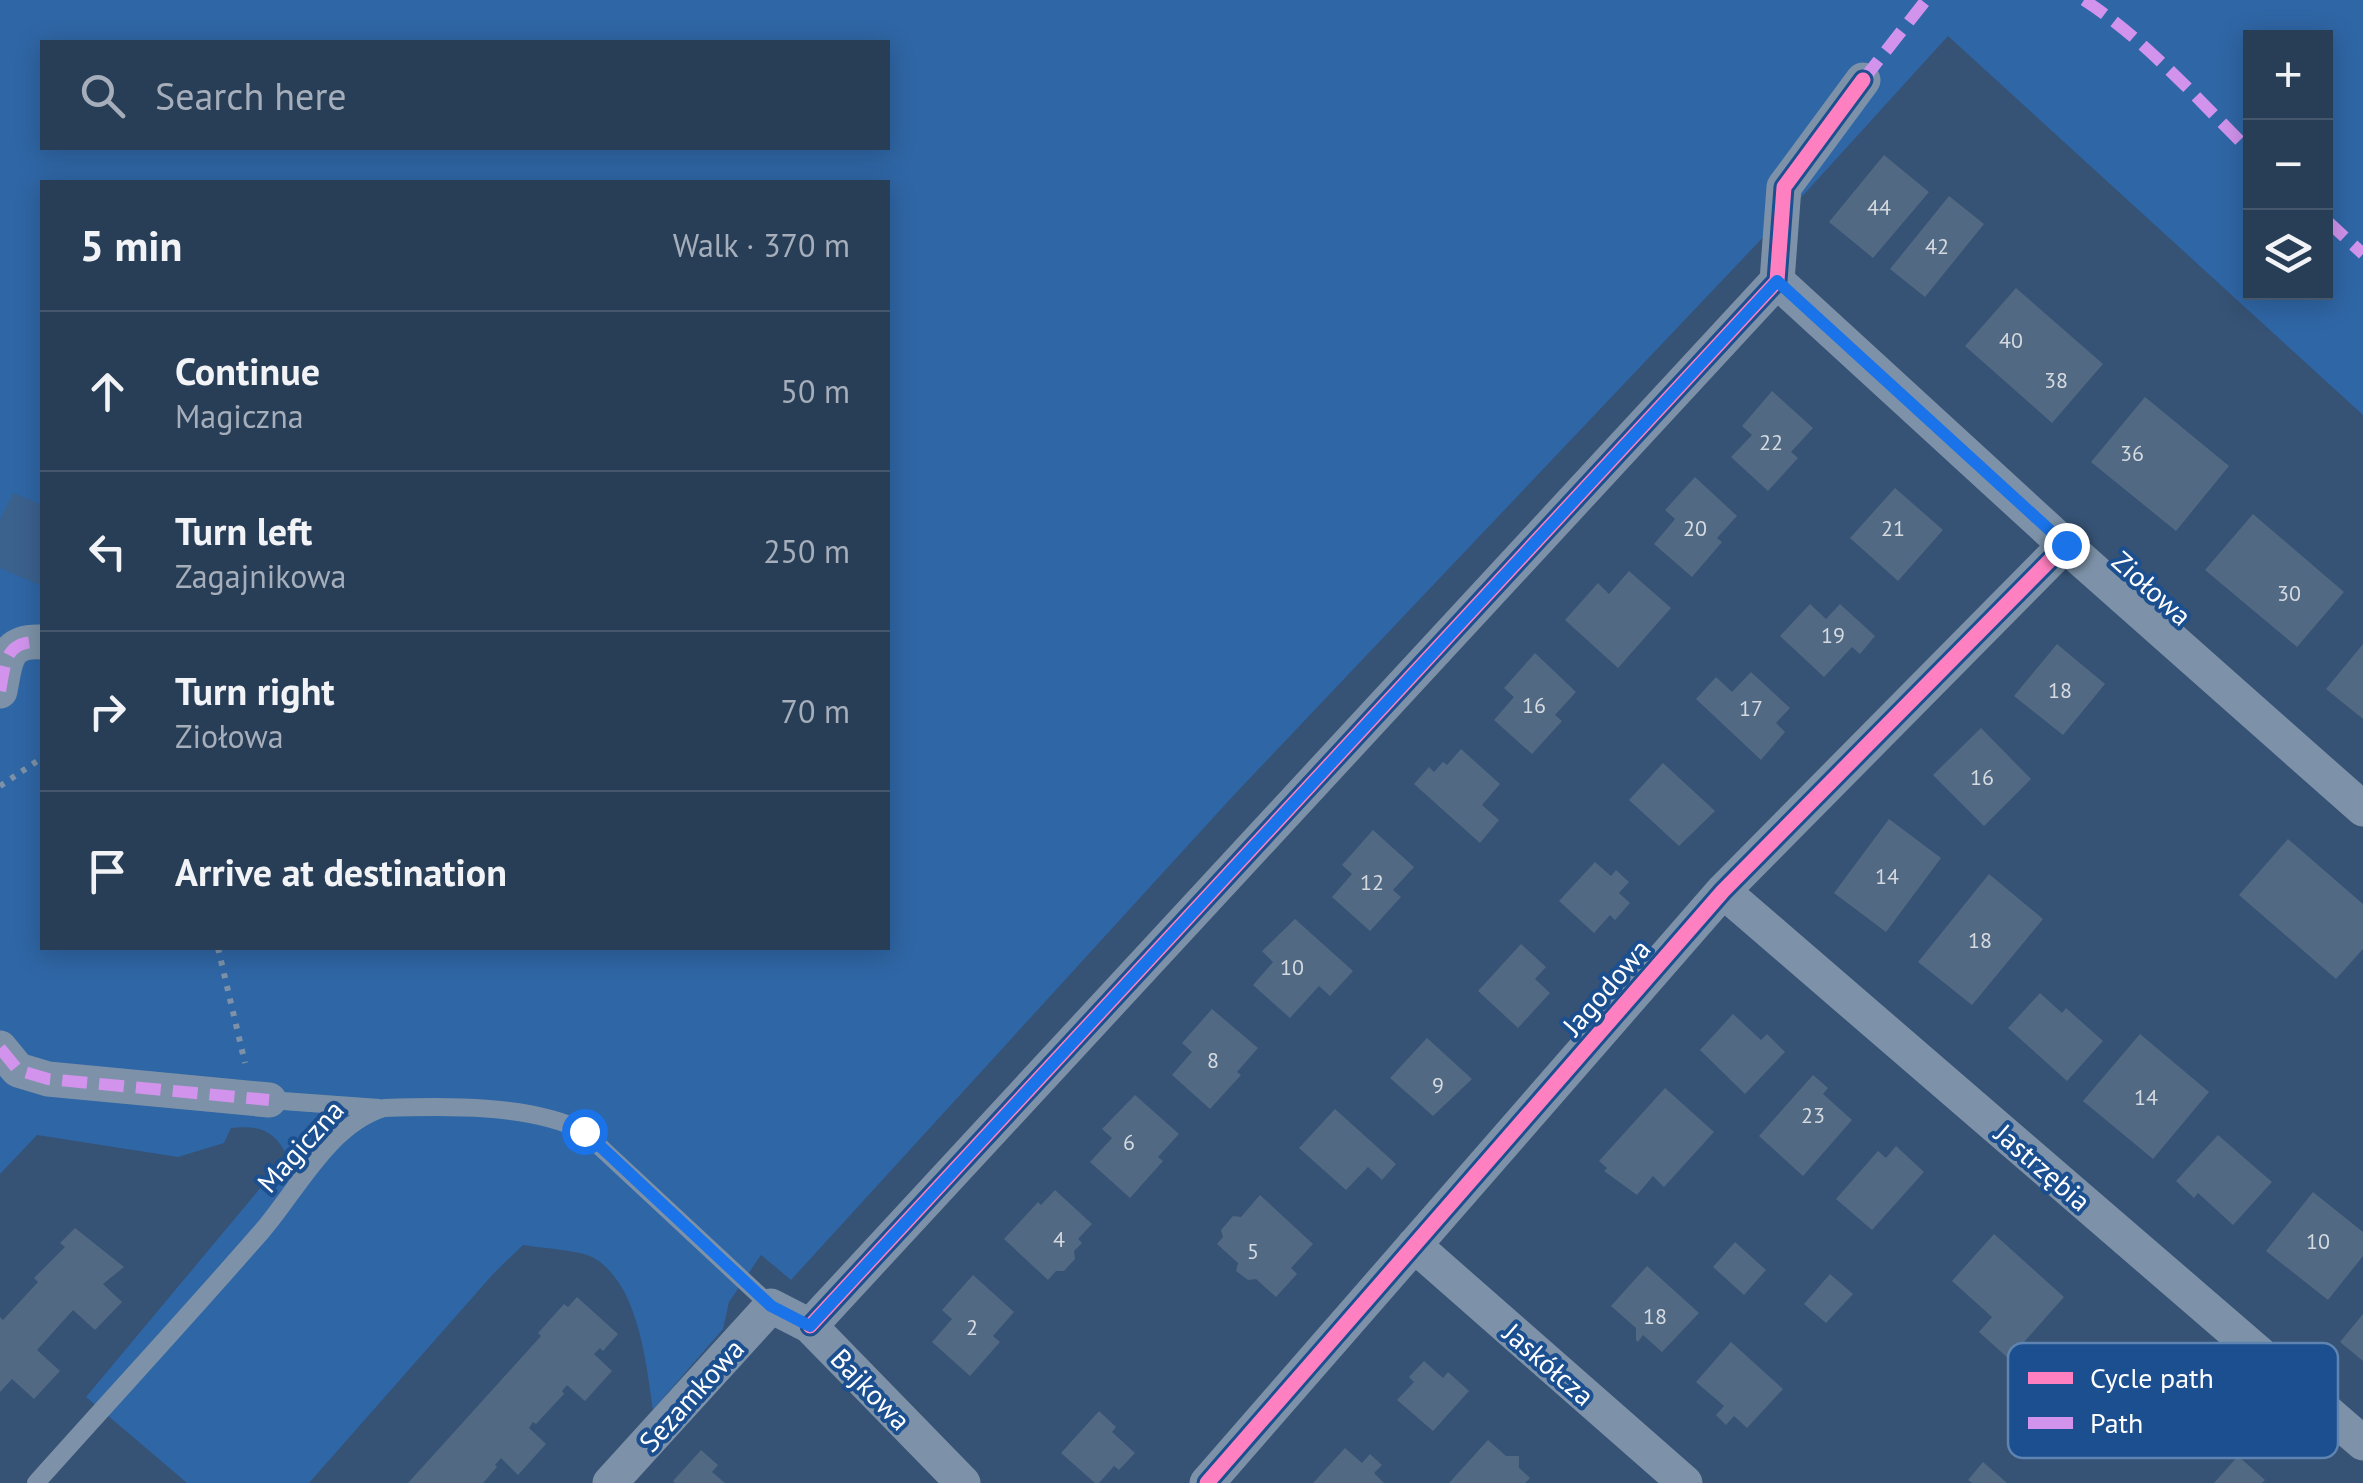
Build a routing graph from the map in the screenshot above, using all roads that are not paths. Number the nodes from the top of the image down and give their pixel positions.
1 (1863, 80) dead end
2 (1777, 281) junction
3 (2066, 545) junction
4 (40, 642) edge
5 (0, 691) edge
6 (2363, 809) edge
7 (1723, 891) junction
8 (0, 1048) edge
9 (262, 1099) joint
10 (384, 1108) junction
11 (1414, 1246) junction
12 (771, 1306) junction
13 (810, 1326) junction
14 (2247, 1343) edge
15 (2338, 1421) edge
16 (2363, 1443) edge
17 (36, 1483) edge
18 (610, 1483) edge
19 (963, 1483) edge
20 (1207, 1483) edge
21 (1684, 1483) edge

1 - 2 street
2 - 3 street, Ziołowa
2 - 13 street
3 - 6 street, Ziołowa
3 - 7 street, Jagodowa
4 - 5 street
7 - 11 street, Jagodowa
7 - 14 street, Jastrzębia
8 - 9 street
9 - 10 lane
10 - 12 lane, Magiczna
10 - 17 lane, Magiczna
11 - 20 street, Jagodowa
11 - 21 street, Jaskółcza
12 - 13 street, Bajkowa
12 - 18 street, Sezamkowa
13 - 19 street, Bajkowa
15 - 16 street, Jastrzębia

